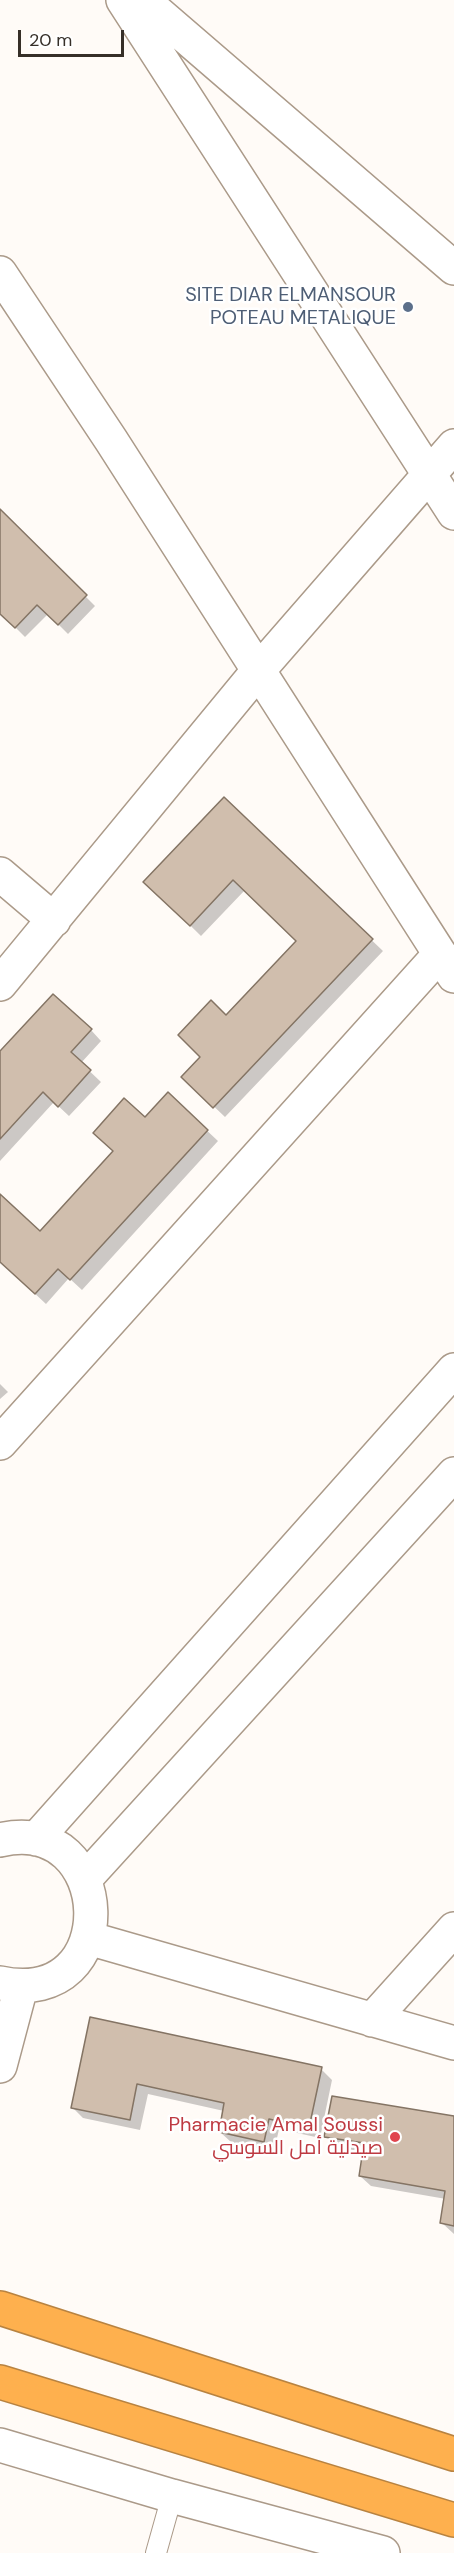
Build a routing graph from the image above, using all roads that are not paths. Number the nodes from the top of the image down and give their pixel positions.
1 (123, 0) edge
2 (143, 0) edge
3 (454, 268) edge
4 (0, 273) edge
5 (454, 446) edge
6 (430, 475) junction
7 (454, 513) edge
8 (258, 671) junction
9 (0, 874) edge
10 (54, 920) junction
11 (447, 965) edge
12 (0, 984) edge
13 (454, 1370) edge
14 (0, 1443) edge
15 (454, 1474) edge
16 (36, 1839) junction
17 (0, 1840) edge
18 (85, 1879) junction
19 (454, 1929) edge
20 (88, 1938) junction
21 (11, 1985) edge
22 (372, 2020) junction
23 (454, 2043) edge
24 (0, 2066) edge
25 (0, 2308) edge
26 (0, 2382) edge
27 (0, 2445) edge
28 (454, 2454) edge
29 (172, 2496) junction
30 (454, 2520) edge
31 (156, 2553) edge
32 (383, 2553) edge

1 - 6 street
2 - 3 street
4 - 8 street
5 - 6 street
6 - 7 street
6 - 8 street
8 - 10 street
8 - 11 street
9 - 10 street
10 - 12 street
11 - 14 street
13 - 16 street
15 - 18 street
16 - 17 street
16 - 18 street
18 - 20 street
19 - 22 street
20 - 21 street
20 - 22 street
21 - 24 street
22 - 23 street
25 - 28 highway
26 - 30 highway
27 - 29 street
29 - 31 lane
29 - 32 street

